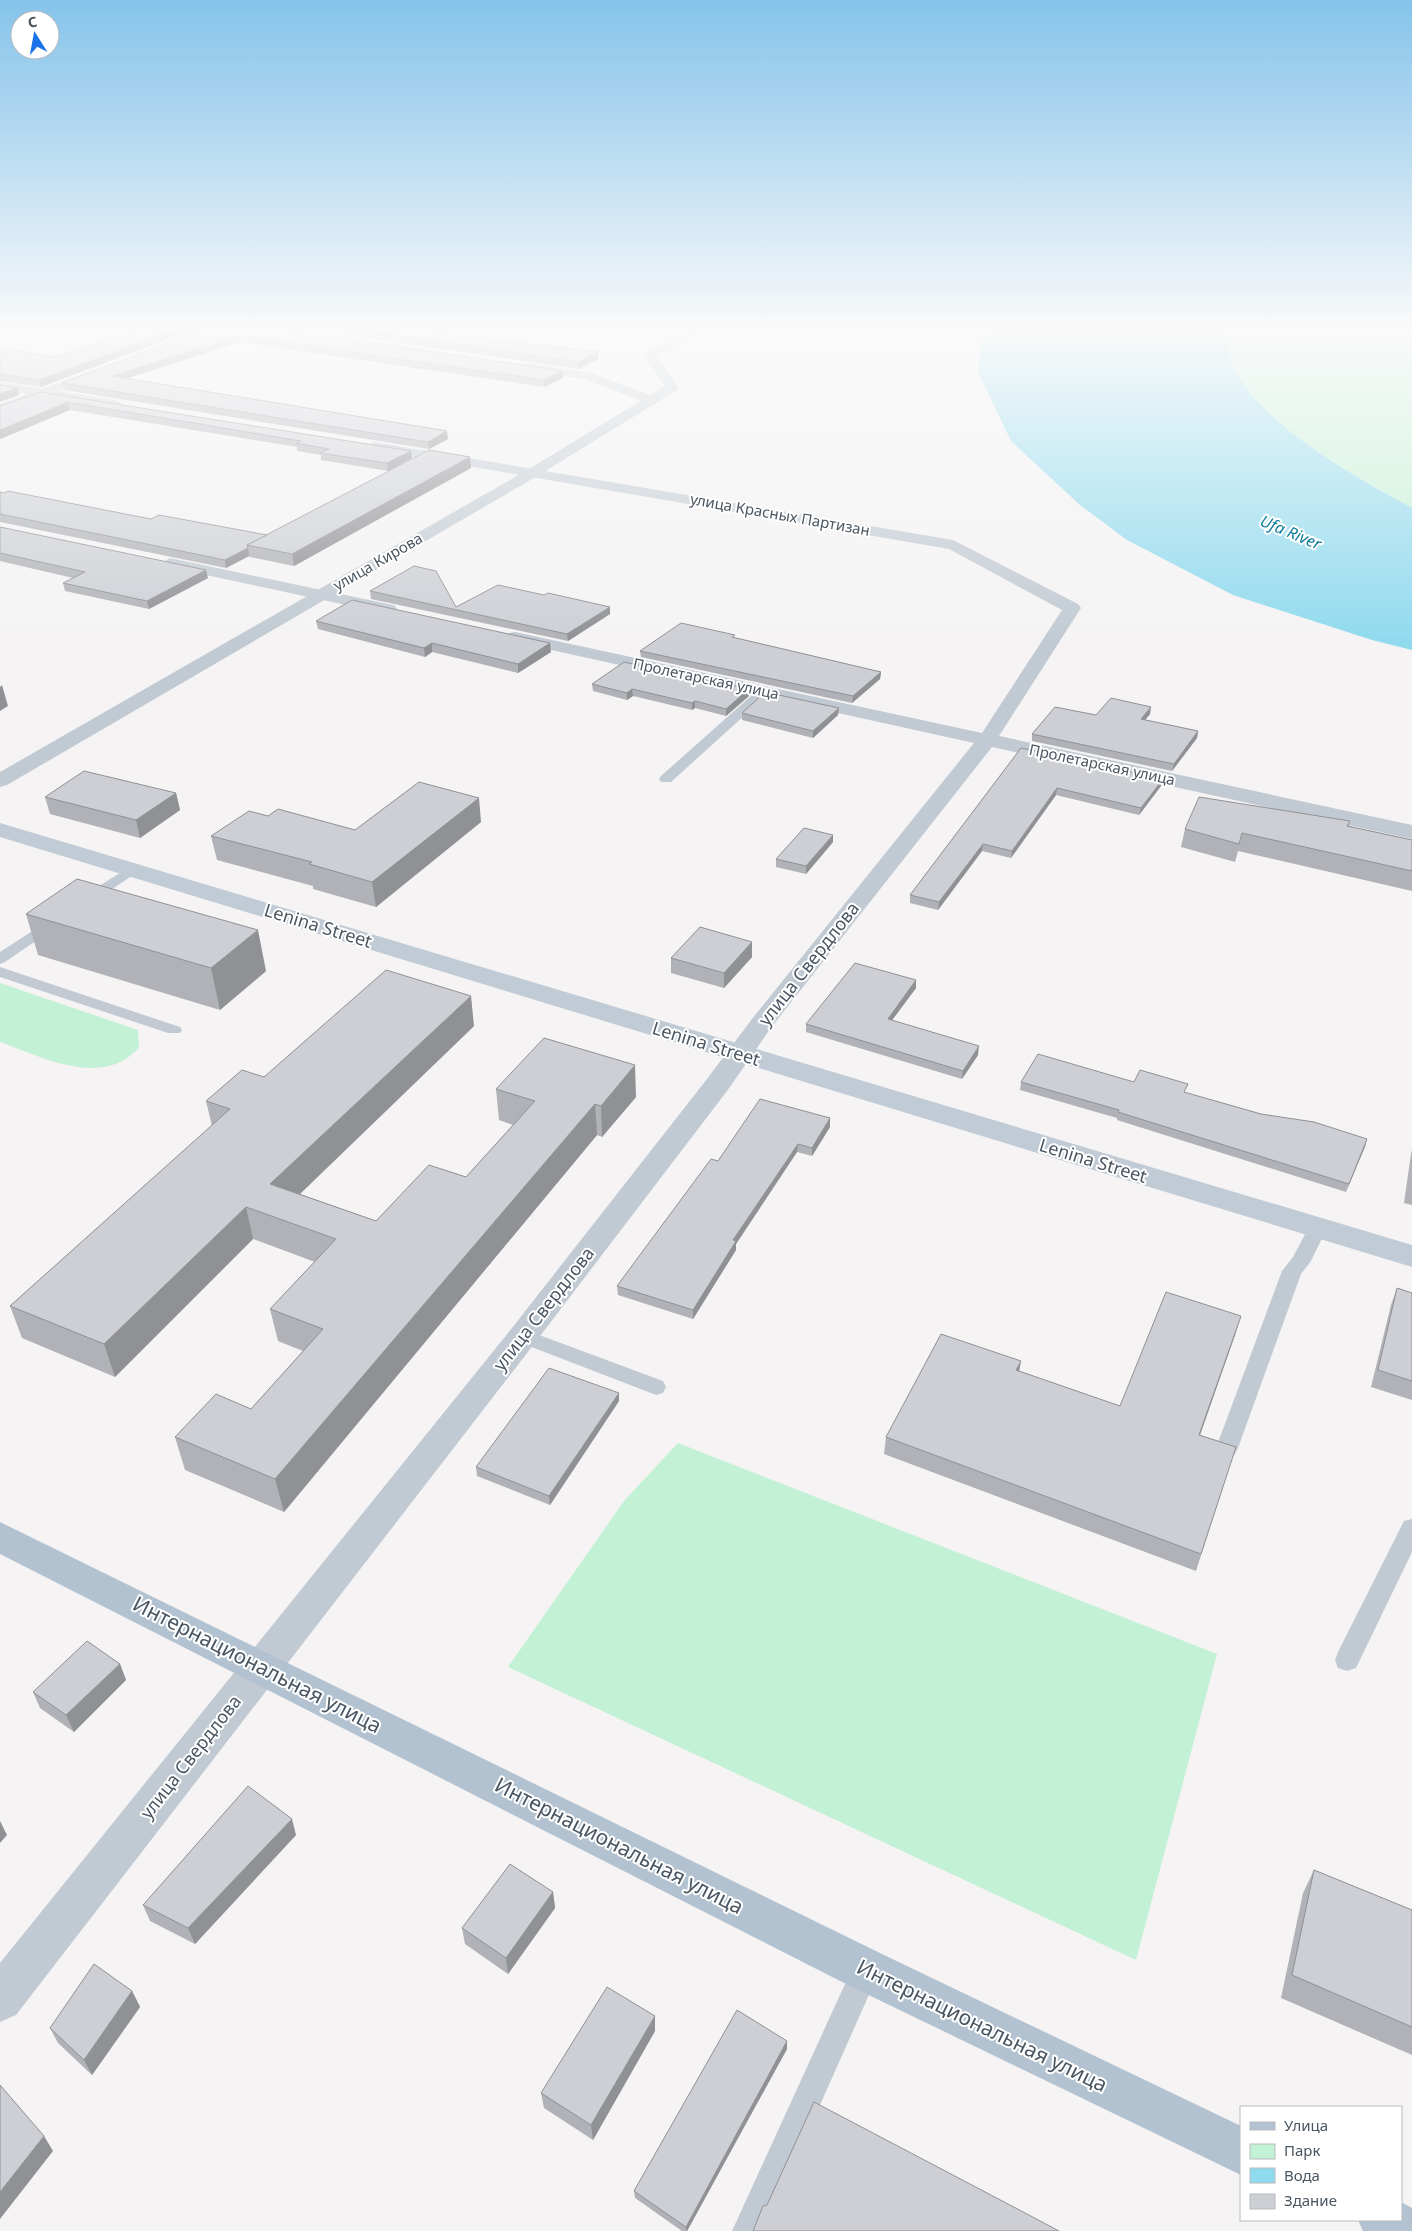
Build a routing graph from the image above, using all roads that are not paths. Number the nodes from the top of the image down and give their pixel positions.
1 (598, 434) edge
2 (358, 443) edge
3 (534, 472) junction
4 (155, 560) edge
5 (320, 595) junction
6 (1072, 608) joint
7 (407, 614) edge
8 (494, 632) edge
9 (764, 691) junction
10 (986, 740) junction
11 (666, 779) dead end
12 (0, 781) edge
13 (0, 830) edge
14 (1412, 832) edge
15 (131, 870) junction
16 (0, 958) edge
17 (0, 972) edge
18 (174, 1030) dead end
19 (738, 1054) junction
20 (1318, 1228) junction
21 (1412, 1256) edge
22 (523, 1336) junction
23 (656, 1387) dead end
24 (1227, 1448) edge
25 (1412, 1528) edge
26 (0, 1537) edge
27 (1347, 1660) dead end
28 (262, 1667) junction
29 (866, 1970) junction
30 (0, 1999) edge
31 (1240, 2151) edge
32 (1385, 2221) edge
33 (748, 2231) edge
34 (1407, 2231) edge

1 - 3 street, улица Кирова
2 - 3 street, улица Красных Партизан
3 - 5 street, улица Кирова
3 - 6 street, улица Красных Партизан
4 - 5 street
5 - 7 street
5 - 12 street, улица Кирова
6 - 10 street, улица Свердлова
8 - 9 street, Пролетарская улица
9 - 10 street, Пролетарская улица
9 - 11 lane
10 - 14 street, Пролетарская улица
10 - 19 street, улица Свердлова
13 - 15 main road, Lenina Street
15 - 16 lane
15 - 19 main road, Lenina Street
17 - 18 lane
19 - 20 main road, Lenina Street
19 - 22 street, улица Свердлова
20 - 21 main road, Lenina Street
20 - 24 lane
22 - 23 lane
22 - 28 street, улица Свердлова
25 - 27 lane
26 - 28 main road, Интернациональная улица
28 - 29 main road, Интернациональная улица
28 - 30 street, улица Свердлова
29 - 31 main road, Интернациональная улица
29 - 33 lane
32 - 34 main road

